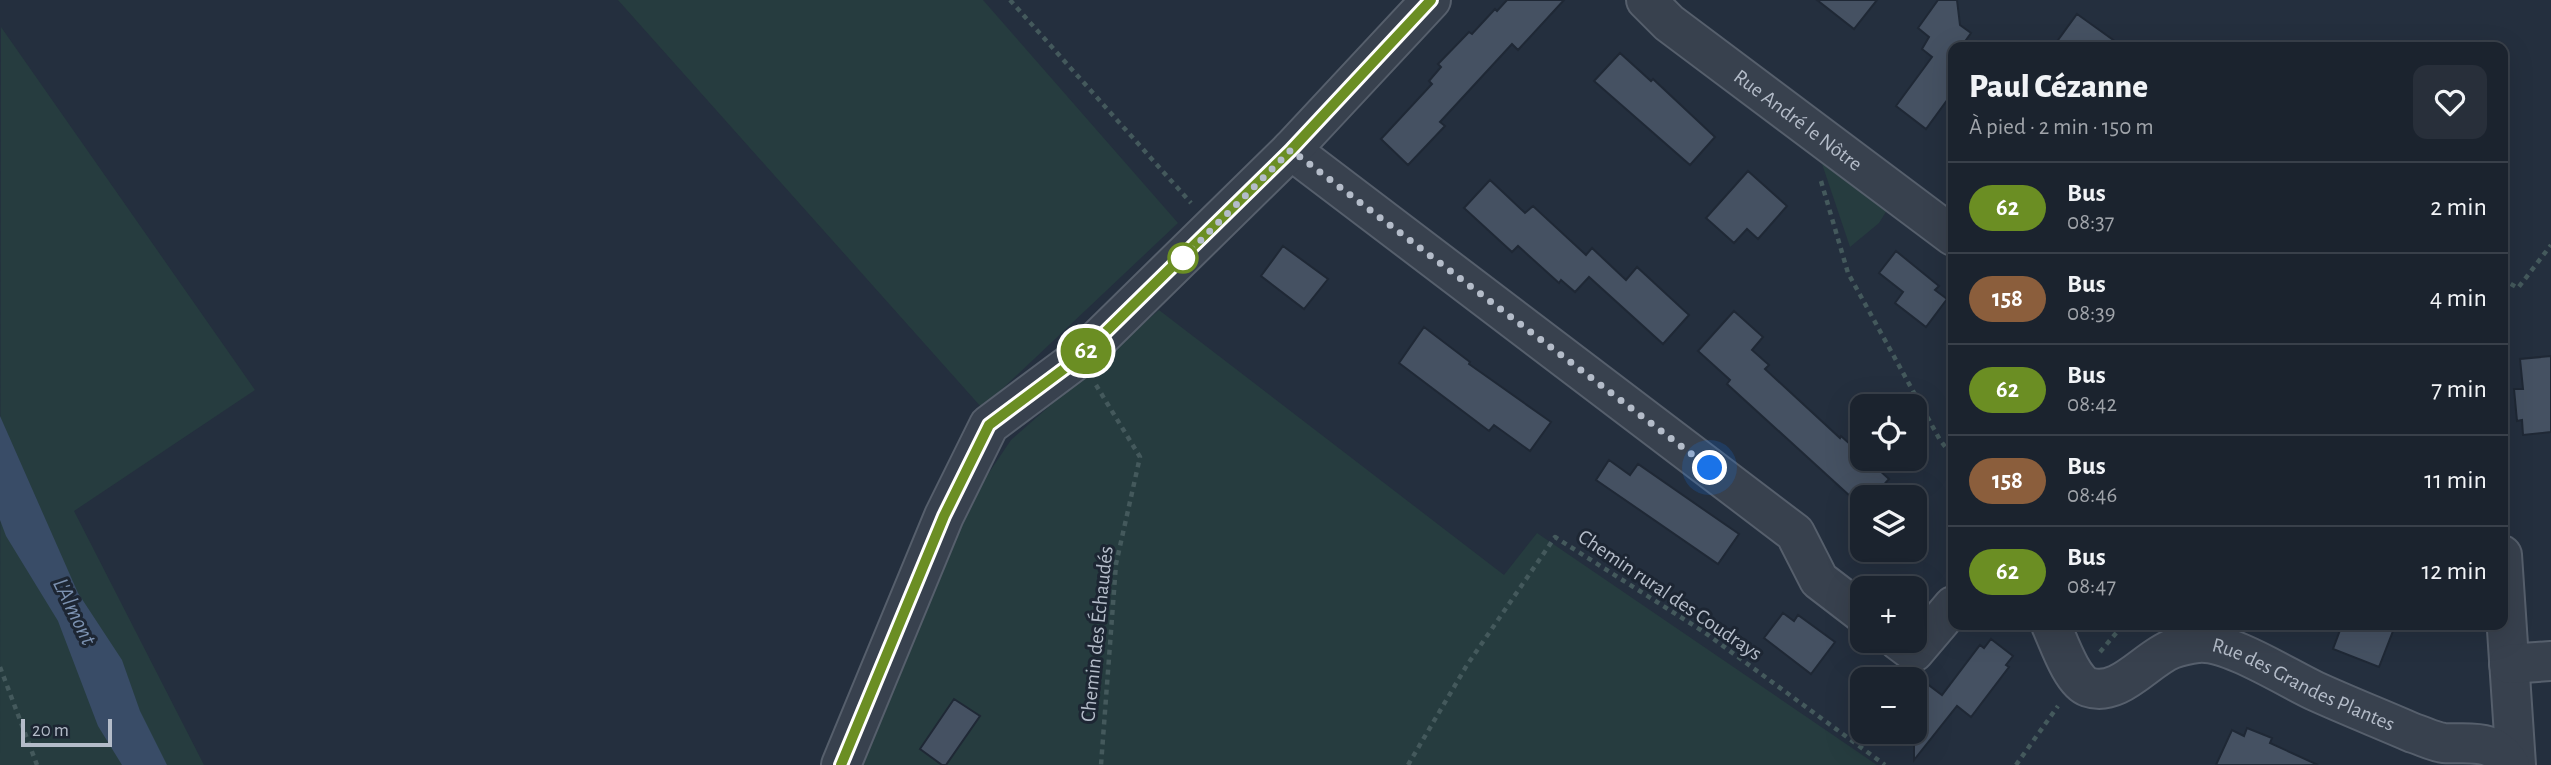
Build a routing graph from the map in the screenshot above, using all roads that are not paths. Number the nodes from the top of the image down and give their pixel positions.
1 (1431, 0) edge
2 (1646, 0) edge
3 (1291, 150) junction
4 (1948, 232) edge
5 (1850, 604) edge
6 (1948, 612) edge
7 (2053, 630) edge
8 (2507, 630) edge
9 (1927, 637) edge
10 (2551, 661) edge
11 (2509, 664) junction
12 (841, 765) edge
13 (2510, 765) edge
14 (2515, 765) edge

1 - 3 street
2 - 4 street, Rue André le Nôtre
3 - 5 street
3 - 12 street
6 - 9 street
7 - 13 street, Rue des Grandes Plantes
8 - 11 street
10 - 11 street
11 - 14 street

